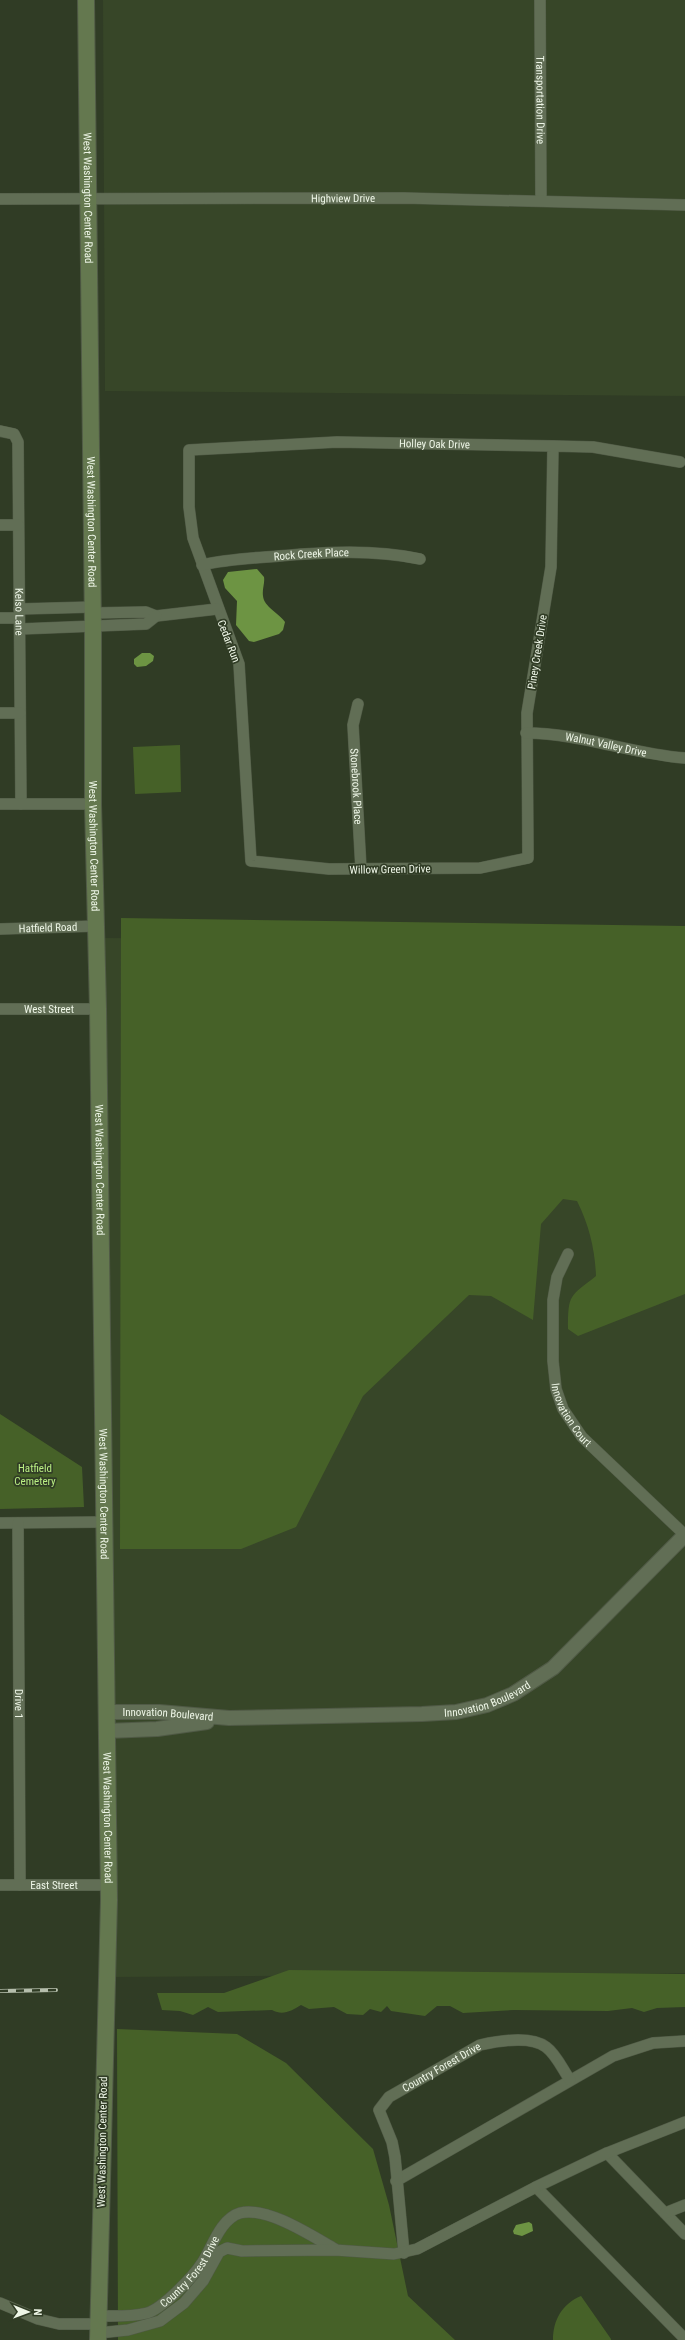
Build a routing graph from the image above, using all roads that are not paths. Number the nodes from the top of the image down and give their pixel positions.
1 (86, 0) edge
2 (540, 0) edge
3 (0, 199) edge
4 (87, 199) junction
5 (541, 200) junction
6 (685, 205) edge
7 (0, 431) edge
8 (553, 446) junction
9 (189, 450) joint
10 (680, 462) dead end
11 (0, 525) edge
12 (18, 525) junction
13 (420, 558) dead end
14 (202, 565) junction
15 (217, 609) junction
16 (93, 616) junction
17 (0, 618) edge
18 (19, 619) junction
19 (358, 704) dead end
20 (0, 713) edge
21 (20, 713) junction
22 (526, 733) junction
23 (685, 758) edge
24 (0, 804) edge
25 (21, 804) junction
26 (93, 804) junction
27 (528, 858) joint
28 (252, 861) joint
29 (361, 869) junction
30 (96, 926) junction
31 (0, 929) edge
32 (0, 1009) edge
33 (98, 1009) junction
34 (568, 1254) dead end
35 (103, 1522) junction
36 (0, 1523) edge
37 (18, 1523) junction
38 (685, 1535) edge
39 (106, 1712) junction
40 (229, 1718) junction
41 (106, 1731) junction
42 (0, 1885) edge
43 (20, 1885) junction
44 (108, 1885) junction
45 (685, 2041) edge
46 (570, 2080) junction
47 (685, 2122) edge
48 (607, 2154) junction
49 (396, 2181) junction
50 (536, 2187) junction
51 (685, 2205) edge
52 (665, 2213) junction
53 (685, 2234) edge
54 (335, 2250) junction
55 (404, 2253) junction
56 (0, 2303) edge
57 (98, 2328) edge
58 (685, 2340) edge

1 - 4 main road, West Washington Center Road
2 - 5 street, Transportation Drive
3 - 4 street, Highview Drive
4 - 5 street, Highview Drive
4 - 16 main road, West Washington Center Road
5 - 6 street, Highview Drive
7 - 12 street, Kelso Lane
8 - 9 street, Holley Oak Drive
8 - 10 street, Holley Oak Drive
8 - 22 street, Piney Creek Drive
9 - 14 street, Cedar Run
11 - 12 street
12 - 18 street, Kelso Lane
13 - 14 street, Rock Creek Place
14 - 15 street, Cedar Run
15 - 16 street
15 - 28 street, Cedar Run
16 - 18 street
16 - 18 street
16 - 26 main road, West Washington Center Road
17 - 18 street
18 - 21 street, Kelso Lane
19 - 29 street, Stonebrook Place
20 - 21 street
21 - 25 street, Kelso Lane
22 - 23 street, Walnut Valley Drive
22 - 27 street, Piney Creek Drive
24 - 25 street
25 - 26 street
26 - 30 main road, West Washington Center Road
27 - 29 street, Willow Green Drive
28 - 29 street, Willow Green Drive
30 - 31 street, Hatfield Road
30 - 33 main road, West Washington Center Road
32 - 33 street, West Street
33 - 35 main road, West Washington Center Road
34 - 38 street, Innovation Court
35 - 37 street
35 - 39 main road, West Washington Center Road
36 - 37 street
37 - 43 street, Drive 1
38 - 40 street, Innovation Boulevard
39 - 40 street, Innovation Boulevard
39 - 41 main road, West Washington Center Road
40 - 41 street, Innovation Boulevard
41 - 44 main road, West Washington Center Road
42 - 43 street, East Street
43 - 44 street, East Street
44 - 57 main road, West Washington Center Road
45 - 46 street
46 - 49 street
46 - 49 street, Country Forest Drive
47 - 48 street, Country Forest Drive
48 - 50 street, Country Forest Drive
48 - 52 street
49 - 55 street, Country Forest Drive
50 - 55 street, Country Forest Drive
50 - 58 street
51 - 52 street
52 - 53 street
54 - 55 street, Country Forest Drive
54 - 57 street, Country Forest Drive
54 - 57 street, Country Forest Drive
56 - 57 street

